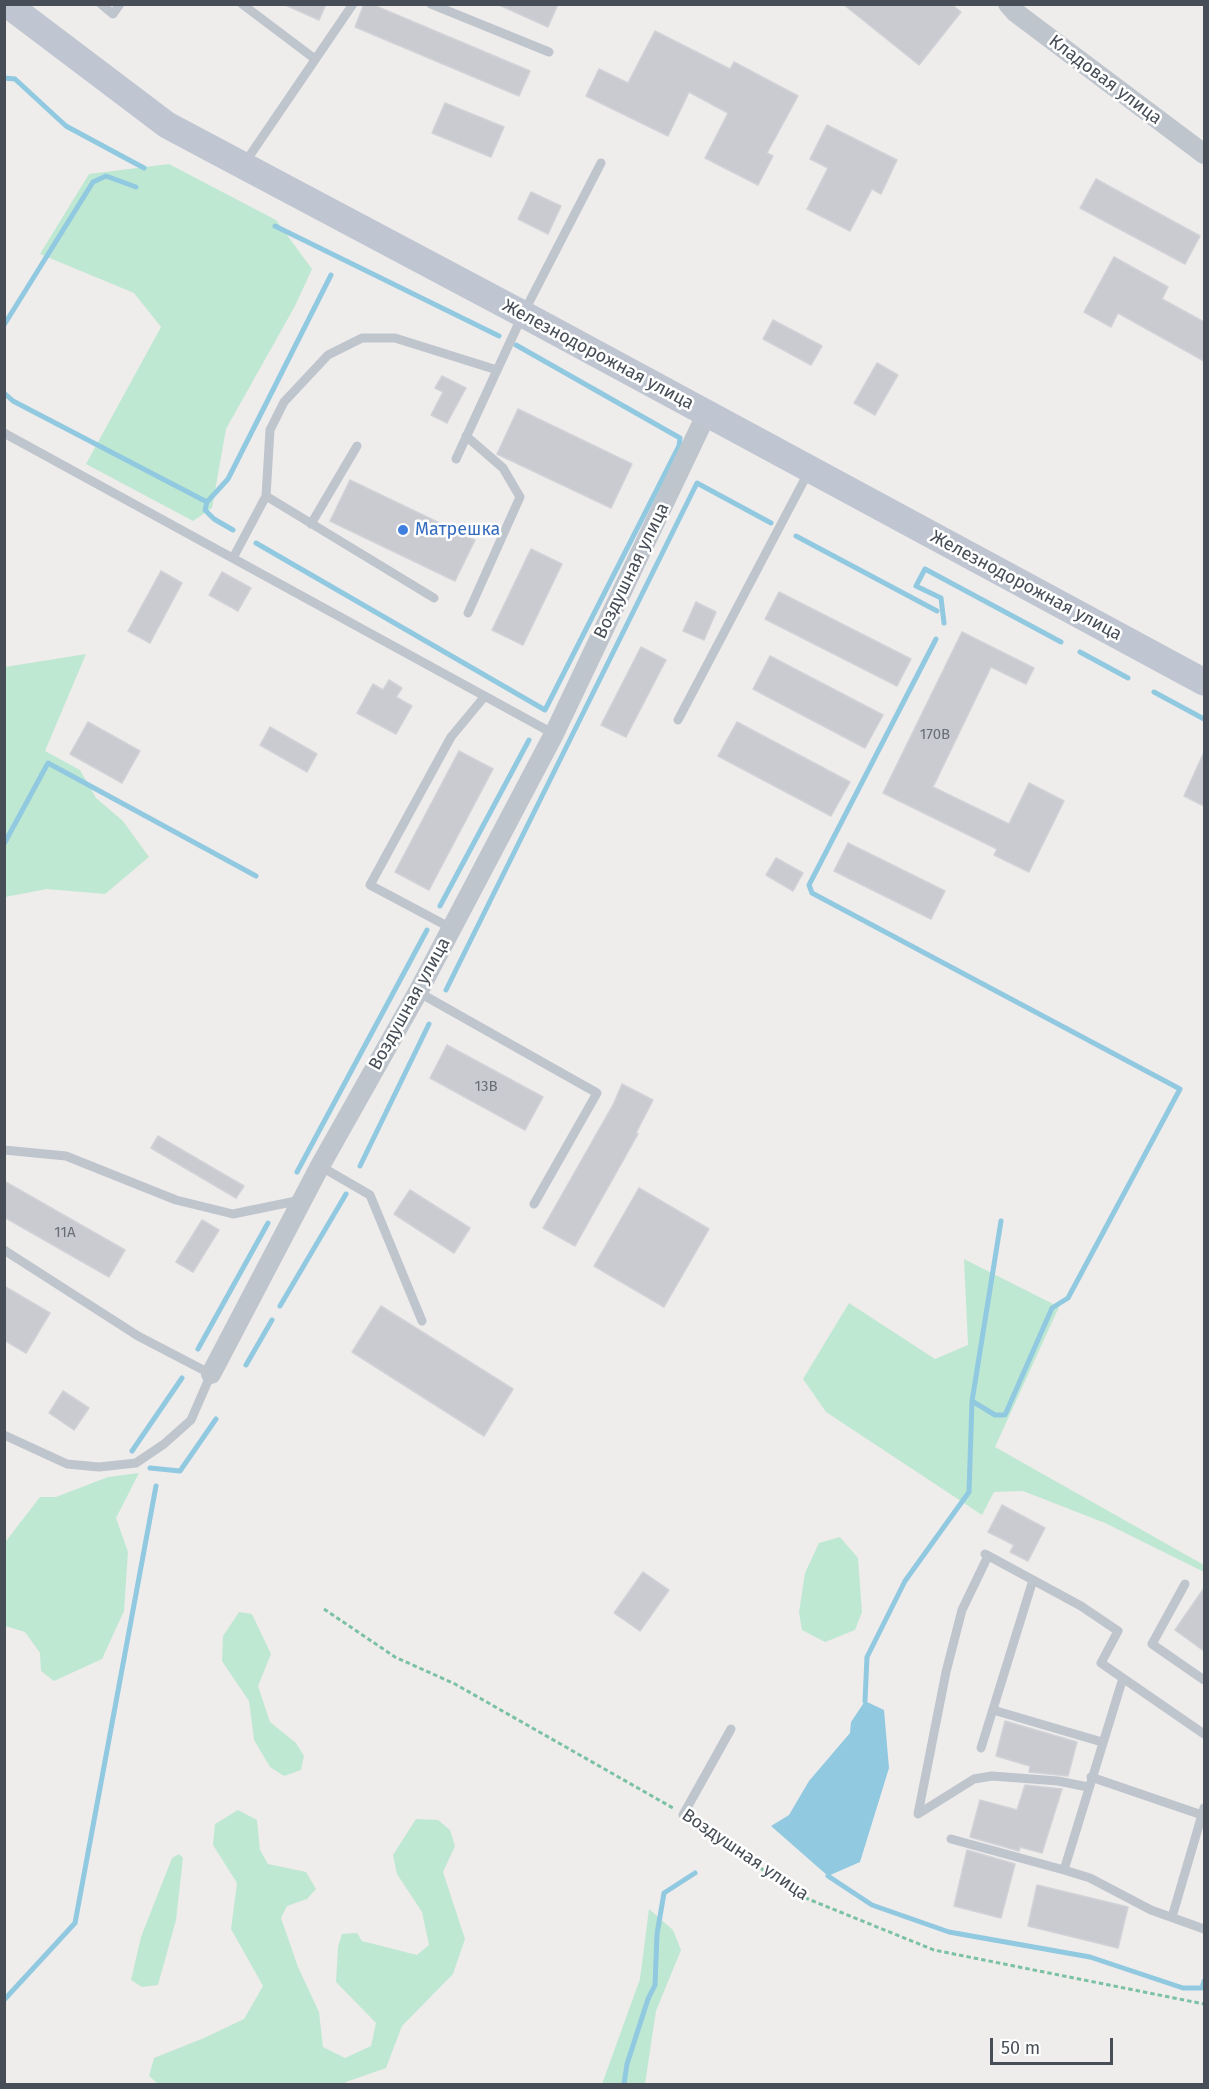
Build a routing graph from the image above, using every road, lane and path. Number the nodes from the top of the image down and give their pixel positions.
1 (7, 4) edge
2 (101, 4) edge
3 (120, 4) edge
4 (242, 4) edge
5 (353, 4) edge
6 (431, 4) edge
7 (1008, 4) edge
8 (549, 52) dead end
9 (315, 59) junction
10 (1204, 154) edge
11 (601, 164) dead end
12 (243, 166) junction
13 (523, 314) junction
14 (497, 370) junction
15 (707, 414) junction
16 (4, 433) edge
17 (466, 436) junction
18 (357, 446) dead end
19 (456, 459) dead end
20 (810, 469) junction
21 (266, 496) junction
22 (311, 524) junction
23 (233, 558) junction
24 (434, 598) dead end
25 (468, 613) dead end
26 (1204, 682) edge
27 (485, 696) junction
28 (678, 720) dead end
29 (554, 734) junction
30 (452, 928) junction
31 (417, 992) junction
32 (4, 1150) edge
33 (320, 1166) junction
34 (303, 1199) junction
35 (534, 1204) dead end
36 (4, 1250) edge
37 (422, 1321) dead end
38 (212, 1374) junction
39 (4, 1435) edge
40 (1033, 1580) junction
41 (1185, 1584) dead end
42 (324, 1609) dead end
43 (1124, 1678) junction
44 (1204, 1680) edge
45 (993, 1710) junction
46 (732, 1729) dead end
47 (1204, 1734) edge
48 (1102, 1742) junction
49 (981, 1748) dead end
50 (1091, 1777) junction
51 (1088, 1787) junction
52 (1203, 1812) edge
53 (683, 1815) junction
54 (951, 1839) dead end
55 (1064, 1870) junction
56 (1172, 1917) junction
57 (1204, 1929) edge
58 (1204, 2004) edge

1 - 12 main road, Железнодорожная улица
2 - 3 lane
4 - 9 lane
5 - 9 lane
6 - 8 lane
7 - 10 street, Кладовая улица
9 - 12 lane
11 - 13 lane
12 - 13 main road, Железнодорожная улица
13 - 14 lane
13 - 15 main road, Железнодорожная улица
14 - 17 lane
14 - 21 lane
15 - 20 main road, Железнодорожная улица
15 - 29 street, Воздушная улица
16 - 23 lane
17 - 19 lane
17 - 25 lane
18 - 22 lane
20 - 26 main road, Железнодорожная улица
20 - 28 lane
21 - 22 lane
21 - 23 lane
22 - 24 lane
23 - 27 lane
27 - 29 lane
27 - 30 lane
29 - 30 street, Воздушная улица
30 - 31 street, Воздушная улица
31 - 33 street, Воздушная улица
31 - 35 lane
32 - 34 lane
33 - 34 street, Воздушная улица
33 - 37 lane
34 - 38 street, Воздушная улица
36 - 38 lane
38 - 39 lane
40 - 43 lane
40 - 45 lane
40 - 51 lane
41 - 44 lane
42 - 53 path, Воздушная улица
43 - 47 lane
43 - 48 lane
45 - 48 lane
45 - 49 lane
46 - 53 lane
48 - 50 lane
50 - 51 lane
50 - 52 lane
51 - 55 lane
52 - 56 lane
53 - 58 path, Воздушная улица
54 - 55 lane
55 - 56 lane
56 - 57 lane

